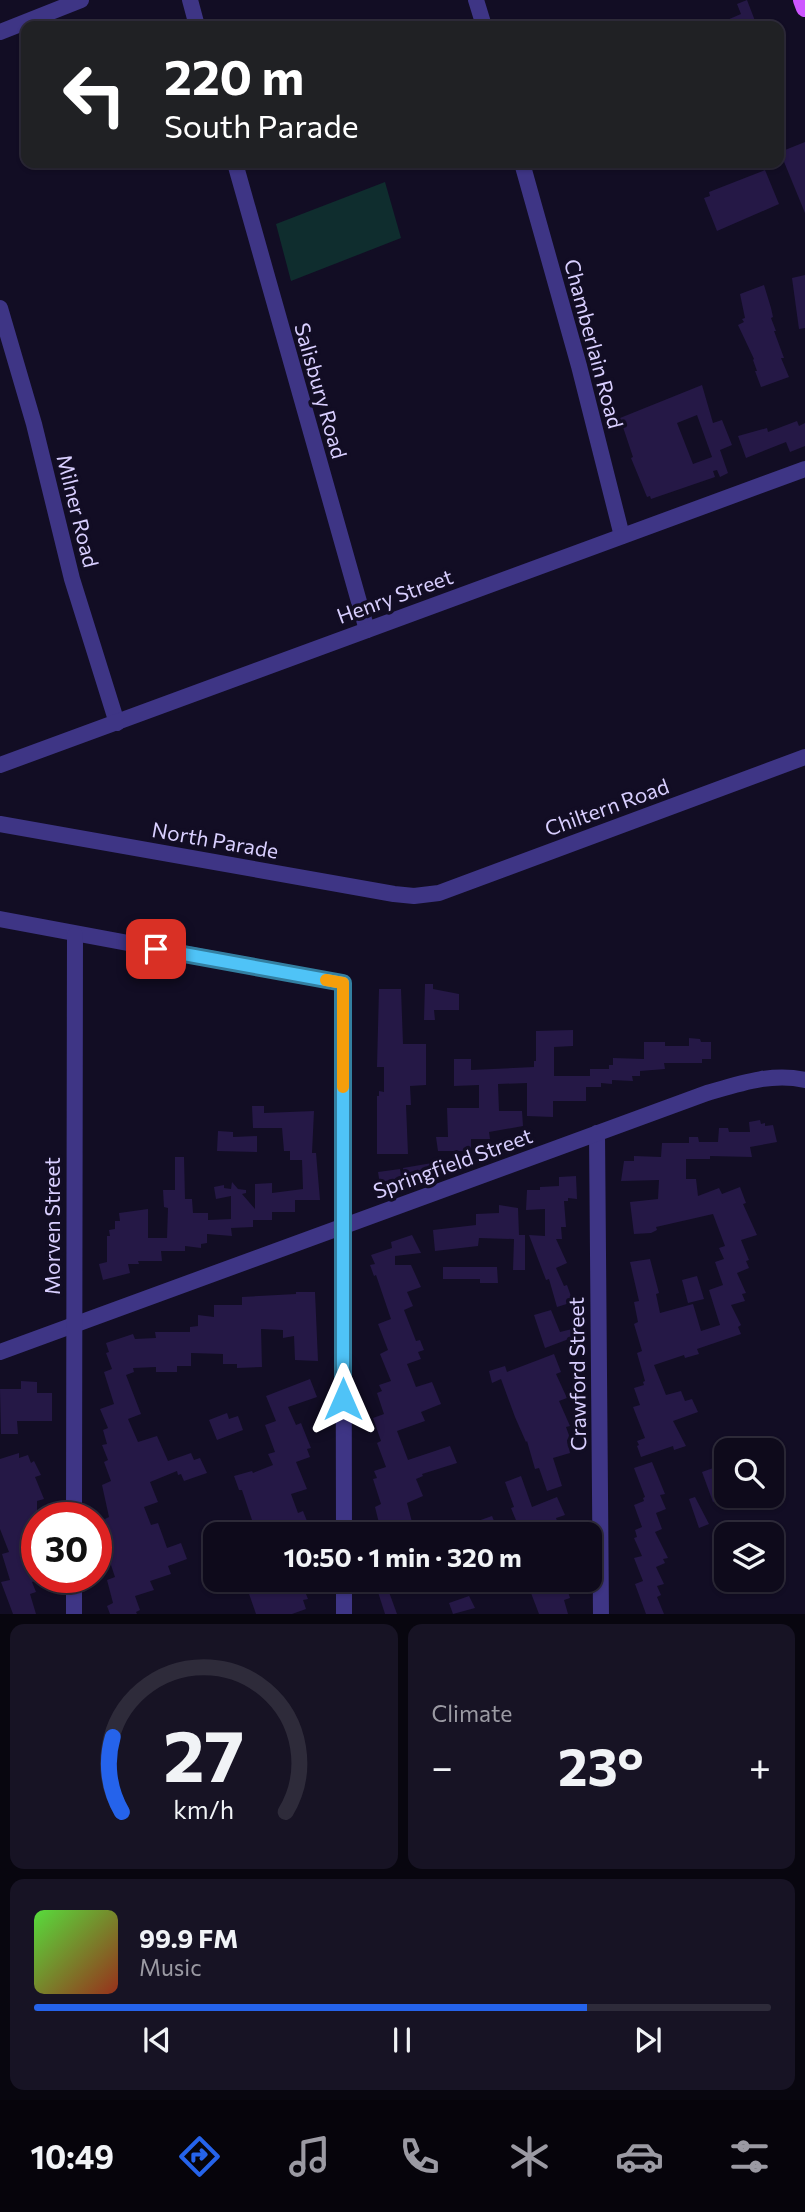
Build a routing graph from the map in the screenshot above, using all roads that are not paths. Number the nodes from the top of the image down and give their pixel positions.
1 (81, 0) edge
2 (190, 0) edge
3 (476, 0) edge
4 (802, 0) edge
5 (805, 8) edge
6 (28, 21) edge
7 (196, 21) edge
8 (482, 21) edge
9 (21, 24) edge
10 (0, 32) edge
11 (236, 168) edge
12 (523, 168) edge
13 (0, 308) edge
14 (805, 468) edge
15 (622, 537) junction
16 (367, 630) junction
17 (117, 723) junction
18 (805, 757) edge
19 (0, 765) edge
20 (0, 824) edge
21 (422, 895) joint
22 (0, 919) edge
23 (75, 935) junction
24 (805, 1080) edge
25 (597, 1133) junction
26 (342, 1228) junction
27 (74, 1325) junction
28 (0, 1352) edge
29 (74, 1502) edge
30 (344, 1522) edge
31 (344, 1592) edge
32 (74, 1593) edge
33 (74, 1614) edge
34 (344, 1614) edge
35 (601, 1614) edge

1 - 6 street
2 - 7 street
3 - 8 street
4 - 5 main road
9 - 10 street
11 - 16 street, Salisbury Road
12 - 15 street, Chamberlain Road
13 - 17 street, Milner Road
14 - 15 street, Henry Street
15 - 16 street, Henry Street
16 - 17 street, Henry Street
17 - 19 street, Henry Street
18 - 21 street, Chiltern Road
20 - 21 street, North Parade
22 - 23 street
23 - 26 street
23 - 27 street, Morven Street
24 - 25 street, Springfield Street
25 - 26 street, Springfield Street
25 - 35 street, Crawford Street
26 - 27 street, Springfield Street
26 - 30 street
27 - 28 street, Springfield Street
27 - 29 street, Morven Street
31 - 34 street
32 - 33 street

